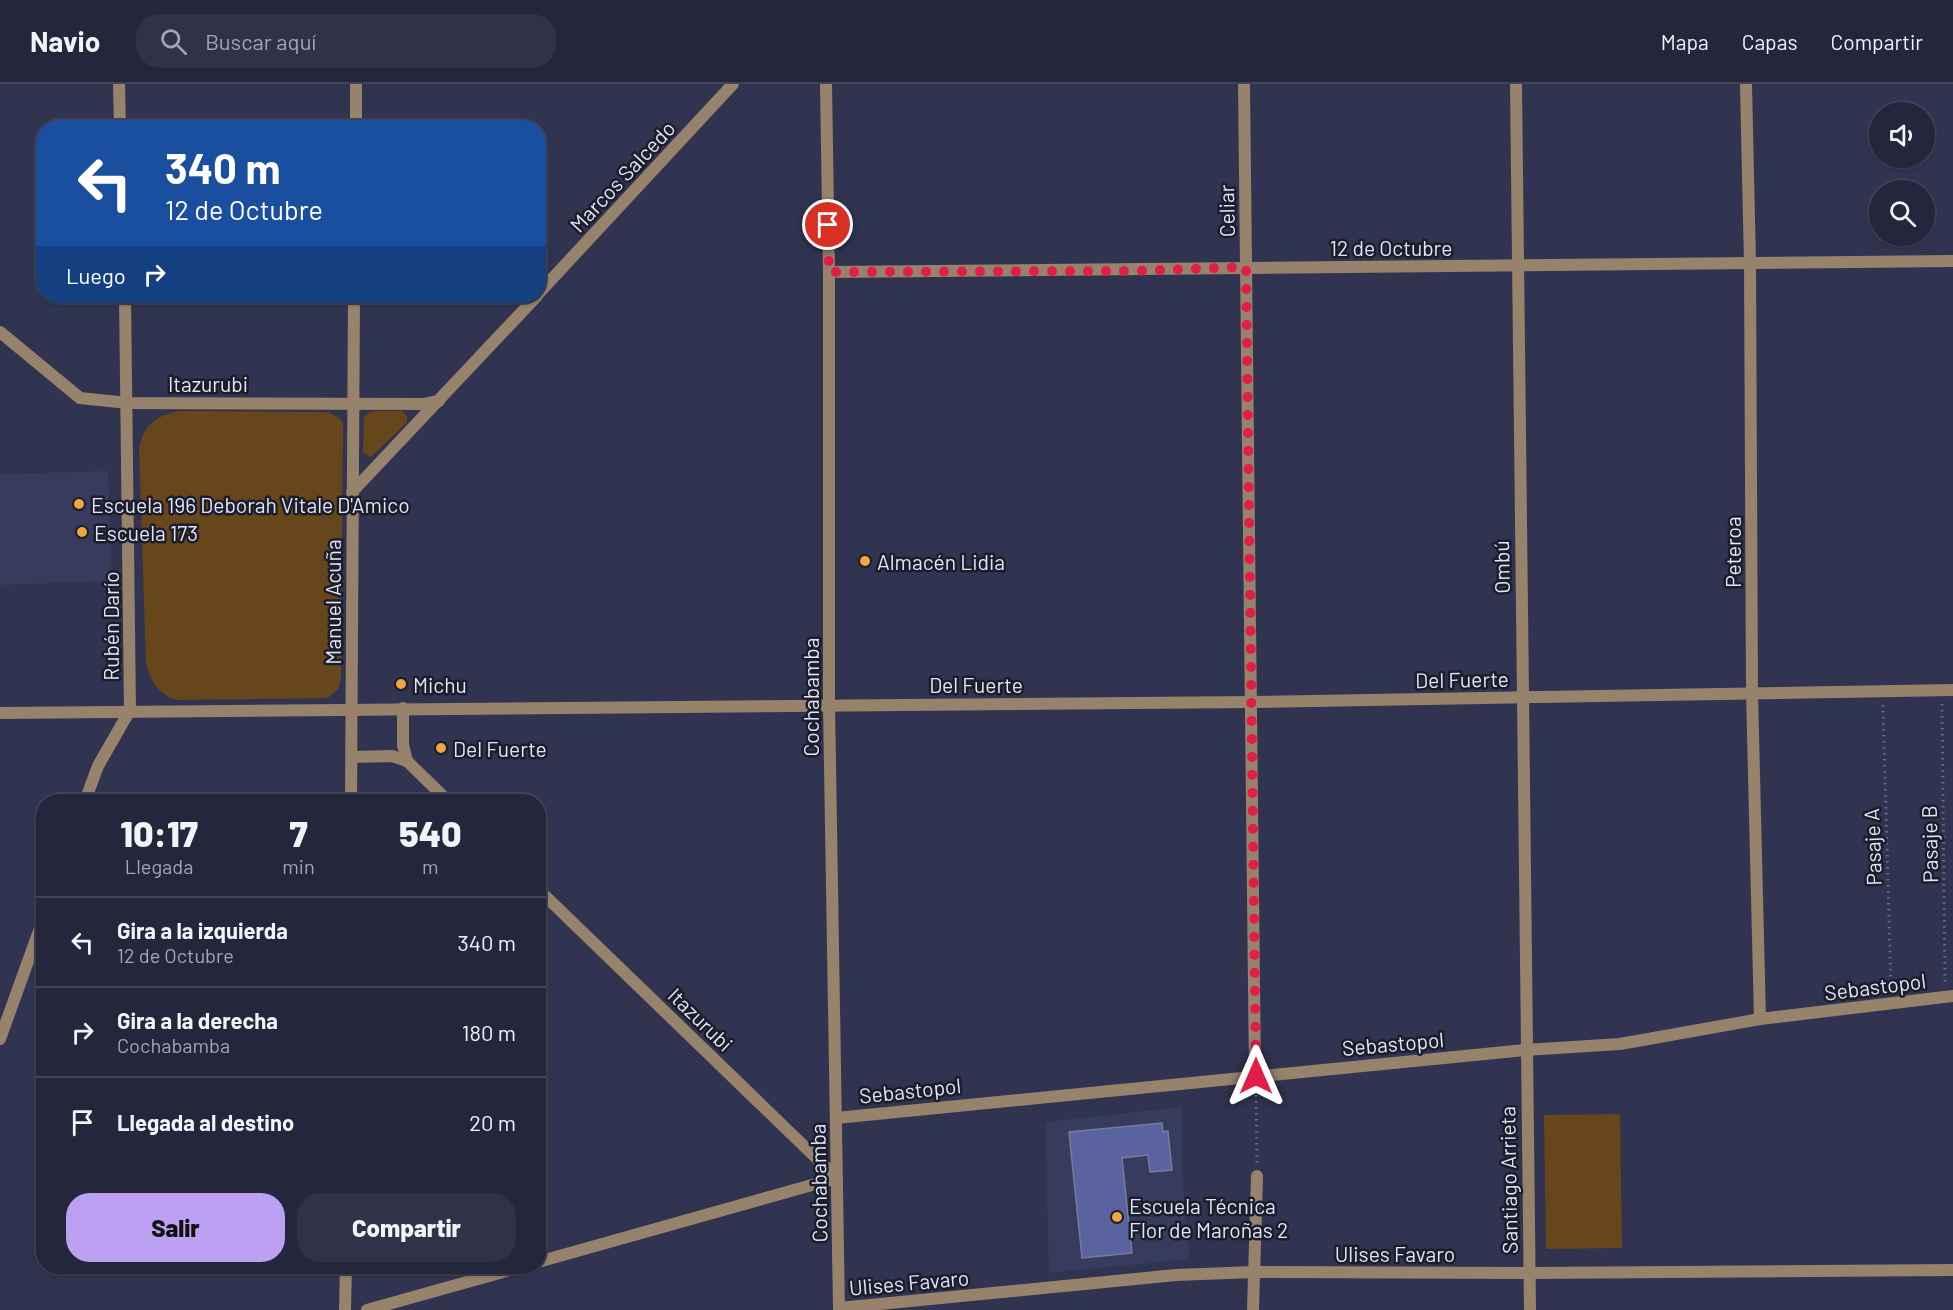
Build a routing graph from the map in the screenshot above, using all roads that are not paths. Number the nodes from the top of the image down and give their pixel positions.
1 (119, 84) edge
2 (356, 84) edge
3 (733, 84) edge
4 (826, 84) edge
5 (1244, 84) edge
6 (1516, 84) edge
7 (1746, 84) edge
8 (120, 120) edge
9 (356, 120) edge
10 (1953, 261) edge
11 (1750, 263) junction
12 (1518, 265) junction
13 (1246, 267) junction
14 (829, 272) junction
15 (546, 286) edge
16 (124, 303) edge
17 (354, 303) edge
18 (531, 303) edge
19 (0, 332) edge
20 (439, 401) junction
21 (353, 402) junction
22 (128, 403) junction
23 (352, 492) junction
24 (1947, 690) edge
25 (1752, 693) junction
26 (1522, 697) junction
27 (1253, 702) junction
28 (829, 705) junction
29 (403, 708) junction
30 (130, 710) junction
31 (351, 710) junction
32 (0, 713) edge
33 (352, 757) junction
34 (407, 760) junction
35 (88, 794) edge
36 (351, 794) edge
37 (441, 794) edge
38 (546, 897) edge
39 (36, 939) edge
40 (1949, 996) edge
41 (1760, 1019) junction
42 (0, 1039) edge
43 (1525, 1050) junction
44 (1256, 1076) junction
45 (836, 1118) junction
46 (1257, 1176) road end
47 (837, 1178) junction
48 (546, 1260) edge
49 (1953, 1270) edge
50 (1254, 1272) junction
51 (346, 1274) edge
52 (495, 1274) edge
53 (1529, 1274) junction
54 (839, 1309) edge
55 (345, 1310) edge
56 (367, 1310) edge
57 (1253, 1310) edge
58 (1530, 1310) edge

1 - 8 street
2 - 9 street
3 - 15 street, Marcos Salcedo
4 - 14 street, Cochabamba
5 - 13 street, Celiar
6 - 12 street, Ombú
7 - 11 street, Peteroa
10 - 11 street, 12 de Octubre
11 - 12 street, 12 de Octubre
11 - 25 street, Peteroa
12 - 13 street, 12 de Octubre
12 - 26 street, Ombú
13 - 14 street, 12 de Octubre
13 - 27 street, Celiar
14 - 28 street, Cochabamba
16 - 22 street, Rubén Darío
17 - 21 street, Manuel Acuña
18 - 20 street, Marcos Salcedo
19 - 22 street, Itazurubi
20 - 21 street, Itazurubi
20 - 23 street, Marcos Salcedo
21 - 22 street, Itazurubi
21 - 23 street, Manuel Acuña
22 - 30 street, Rubén Darío
23 - 31 street, Manuel Acuña
24 - 25 street, Del Fuerte
25 - 26 street, Del Fuerte
25 - 41 street, Peteroa
26 - 27 street, Del Fuerte
26 - 43 street, Ombú
27 - 28 street, Del Fuerte
27 - 44 street, Celiar
28 - 29 street, Del Fuerte
28 - 45 street, Cochabamba
29 - 31 street, Del Fuerte
29 - 34 street
30 - 31 street, Del Fuerte
30 - 32 street, Del Fuerte
30 - 35 street, Rubén Darío
31 - 33 street, Manuel Acuña
33 - 34 street
33 - 36 street, Manuel Acuña
34 - 37 street
38 - 47 street, Itazurubi
39 - 42 street
40 - 41 street, Sebastopol
41 - 43 street, Sebastopol
43 - 44 street, Sebastopol
43 - 53 street, Santiago Arrieta
44 - 45 street, Sebastopol
45 - 47 street, Cochabamba
46 - 50 street
47 - 48 street
47 - 54 street, Cochabamba
49 - 53 street, Ulises Favaro
50 - 53 street, Ulises Favaro
50 - 54 street, Ulises Favaro
50 - 57 street
51 - 55 street
52 - 56 street
53 - 58 street, Santiago Arrieta

